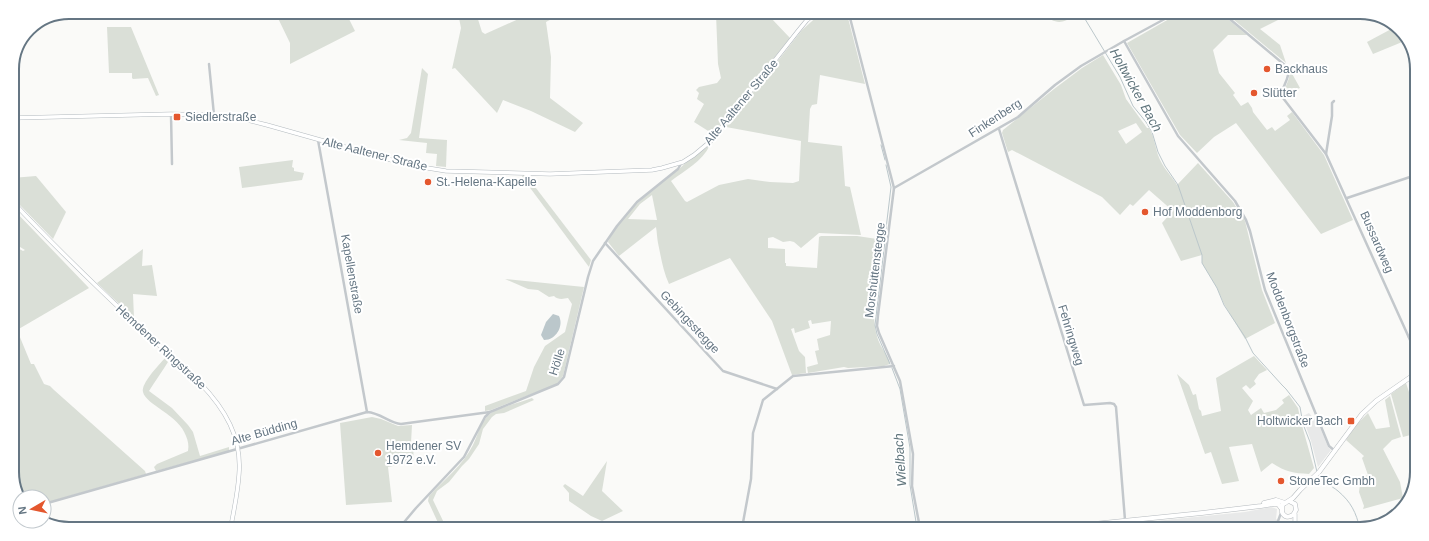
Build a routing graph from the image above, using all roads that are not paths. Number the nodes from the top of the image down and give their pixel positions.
1 (808, 19) edge
2 (850, 19) edge
3 (1165, 19) edge
4 (1231, 19) edge
5 (1124, 41) junction
6 (209, 64) dead end
7 (1334, 101) dead end
8 (171, 114) junction
9 (214, 115) junction
10 (19, 118) edge
11 (999, 129) junction
12 (318, 140) junction
13 (1326, 154) junction
14 (683, 162) junction
15 (172, 164) dead end
16 (1410, 177) edge
17 (894, 188) junction
18 (1347, 198) junction
19 (19, 208) edge
20 (605, 243) junction
21 (1409, 337) edge
22 (894, 366) junction
23 (1410, 378) edge
24 (777, 389) junction
25 (367, 412) junction
26 (490, 412) junction
27 (238, 449) junction
28 (1335, 451) junction
29 (1304, 486) junction
30 (52, 502) edge
31 (1287, 502) junction
32 (1295, 504) junction
33 (1254, 507) junction
34 (1284, 513) junction
35 (1295, 514) junction
36 (1126, 521) junction
37 (232, 522) edge
38 (404, 522) edge
39 (743, 522) edge
40 (919, 522) edge
41 (1116, 522) edge
42 (1278, 522) edge
43 (1293, 522) edge
44 (1295, 522) edge

1 - 14 street, Alte Aaltener Straße
2 - 17 street, Morshüttenstegge
3 - 5 street
4 - 13 street, Bussardweg
5 - 11 street, Finkenberg
5 - 28 street, Moddenborgstraße
6 - 9 street
7 - 13 street
8 - 9 street, Alte Aaltener Straße
8 - 10 street, Alte Aaltener Straße
8 - 15 street
9 - 12 street, Alte Aaltener Straße
11 - 17 street, Finkenberg
11 - 36 street, Fehringweg
12 - 14 street, Alte Aaltener Straße
12 - 25 street, Kapellenstraße
13 - 18 street, Bussardweg
14 - 20 street, Hölle
16 - 18 street
17 - 22 street, Morshüttenstegge
18 - 21 street, Bussardweg
19 - 27 street, Hemdener Ringstraße
20 - 24 street, Gebingsstegge
20 - 26 street, Hölle
22 - 24 street
22 - 40 street, Morshüttenstegge
23 - 28 main road
24 - 39 street
25 - 26 street
25 - 27 street, Alte Büdding
26 - 38 street
27 - 30 street, Alte Büdding
27 - 37 street, Hemdener Ringstraße
28 - 29 main road
29 - 31 main road
29 - 32 main road
31 - 32 main road
31 - 33 main road
31 - 34 main road
32 - 35 main road
33 - 34 main road
33 - 36 main road
34 - 35 main road
34 - 42 street
34 - 43 street
35 - 44 street
36 - 41 main road

